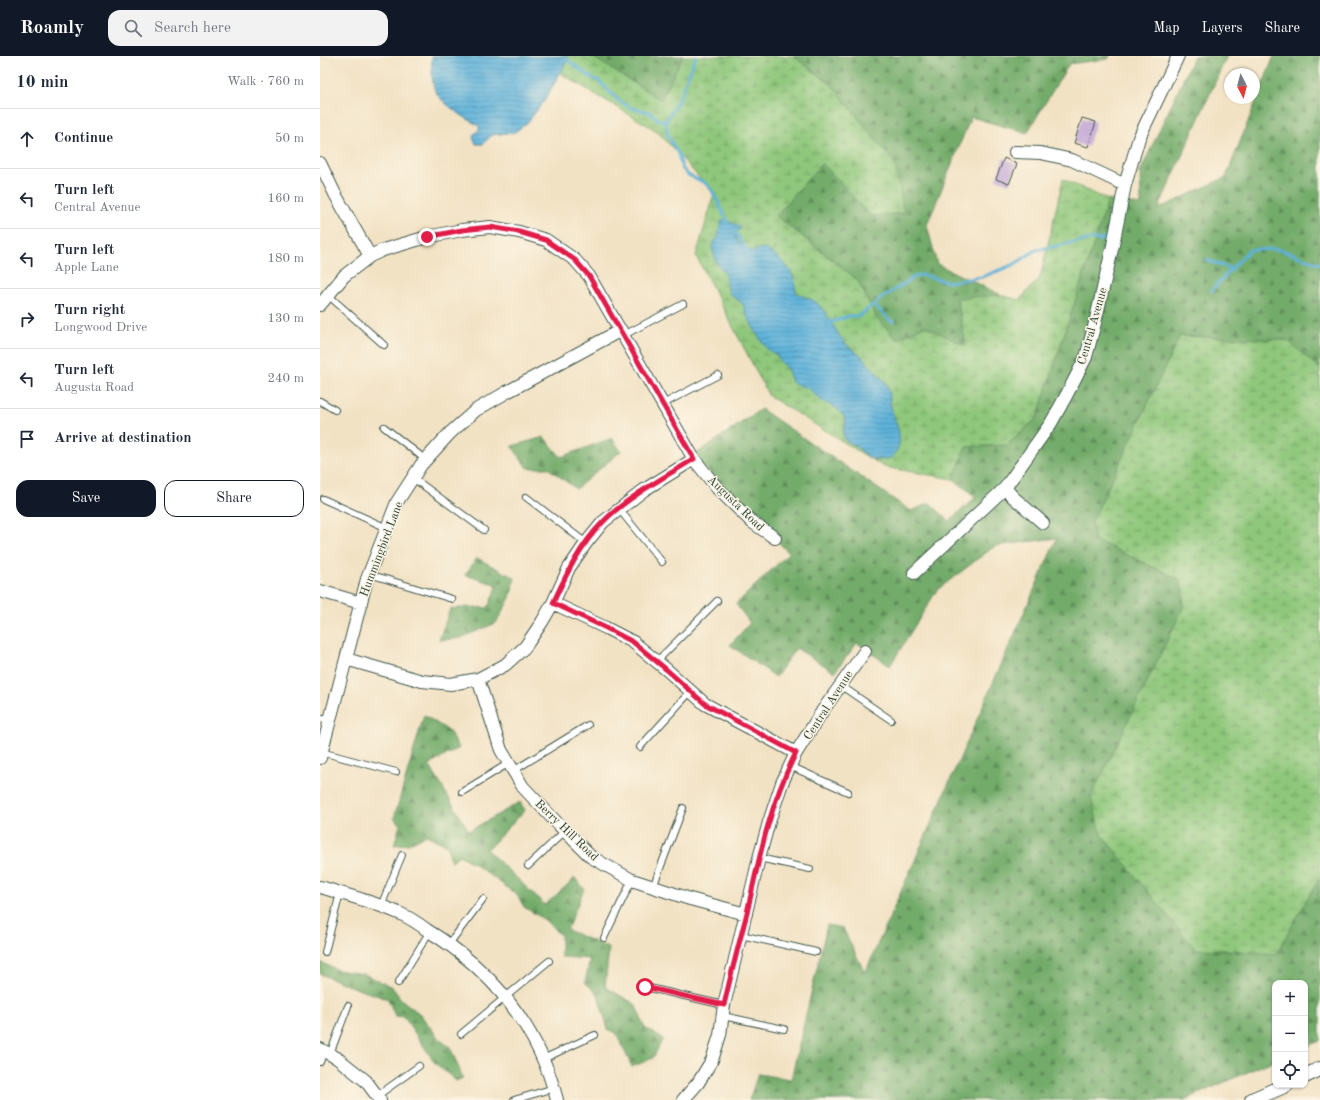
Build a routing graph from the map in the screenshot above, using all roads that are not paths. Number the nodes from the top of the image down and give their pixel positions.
1 (1178, 56) edge
2 (1015, 152) dead end
3 (320, 163) edge
4 (1125, 185) junction
5 (370, 256) junction
6 (324, 300) edge
7 (683, 304) dead end
8 (622, 333) junction
9 (384, 345) dead end
10 (718, 375) dead end
11 (320, 401) edge
12 (663, 404) junction
13 (335, 410) dead end
14 (384, 427) dead end
15 (694, 459) junction
16 (426, 460) junction
17 (413, 478) junction
18 (1005, 488) junction
19 (526, 497) dead end
20 (323, 499) dead end
21 (619, 509) junction
22 (1043, 523) dead end
23 (387, 528) junction
24 (484, 530) dead end
25 (774, 538) dead end
26 (586, 543) junction
27 (662, 562) dead end
28 (914, 573) dead end
29 (369, 574) junction
30 (320, 591) edge
31 (452, 599) dead end
32 (717, 601) dead end
33 (361, 603) junction
34 (553, 603) junction
35 (865, 651) dead end
36 (346, 659) junction
37 (656, 662) junction
38 (478, 679) junction
39 (840, 685) junction
40 (691, 691) junction
41 (325, 719) edge
42 (891, 720) dead end
43 (588, 725) dead end
44 (640, 747) dead end
45 (796, 753) junction
46 (321, 755) edge
47 (790, 766) junction
48 (511, 767) junction
49 (396, 772) dead end
50 (462, 792) dead end
51 (848, 792) dead end
52 (683, 808) dead end
53 (565, 831) junction
54 (402, 855) dead end
55 (759, 858) junction
56 (528, 866) dead end
57 (810, 869) dead end
58 (632, 880) junction
59 (653, 887) junction
60 (320, 888) edge
61 (340, 893) junction
62 (483, 899) dead end
63 (381, 906) junction
64 (746, 914) junction
65 (430, 931) junction
66 (741, 935) junction
67 (604, 938) dead end
68 (449, 944) junction
69 (325, 952) dead end
70 (816, 952) dead end
71 (549, 961) dead end
72 (398, 983) dead end
73 (645, 987) dead end
74 (506, 997) junction
75 (348, 1006) dead end
76 (724, 1010) junction
77 (784, 1029) dead end
78 (461, 1034) dead end
79 (595, 1035) dead end
80 (324, 1054) edge
81 (543, 1059) junction
82 (419, 1066) dead end
83 (1320, 1069) edge
84 (1308, 1075) edge
85 (554, 1088) junction
86 (1279, 1088) edge
87 (378, 1098) edge
88 (514, 1100) edge
89 (557, 1100) edge
90 (683, 1100) edge
91 (1252, 1100) edge

1 - 4 street, Central Avenue
2 - 4 street
3 - 5 street
4 - 18 street, Central Avenue
5 - 6 street, Augusta Road
5 - 8 street, Augusta Road
6 - 9 lane
7 - 8 lane
8 - 12 street, Augusta Road
8 - 16 street, Hummingbird Lane
10 - 12 lane
11 - 13 lane
12 - 15 street, Augusta Road
14 - 16 lane
15 - 21 street
15 - 25 street, Augusta Road
16 - 17 street, Hummingbird Lane
17 - 23 street, Hummingbird Lane
17 - 24 lane
18 - 22 street
18 - 28 street, Central Avenue
19 - 26 lane
20 - 23 lane
21 - 26 street
21 - 27 lane
23 - 29 street, Hummingbird Lane
26 - 34 street
29 - 31 lane
29 - 33 street, Hummingbird Lane
30 - 33 street
32 - 37 lane
33 - 36 street, Hummingbird Lane
34 - 37 street
34 - 38 street
35 - 39 street, Central Avenue
36 - 38 street
36 - 41 street, Hummingbird Lane
37 - 40 street
38 - 48 street, Berry Hill Road
39 - 42 lane
39 - 45 street, Central Avenue
40 - 44 lane
40 - 45 street
41 - 46 street, Hummingbird Lane
43 - 48 lane
45 - 47 street, Central Avenue
46 - 49 lane
47 - 51 lane
47 - 55 street, Central Avenue
48 - 50 lane
48 - 53 street, Berry Hill Road
52 - 59 lane
53 - 56 lane
53 - 58 street, Berry Hill Road
54 - 63 lane
55 - 57 lane
55 - 64 street, Central Avenue
58 - 59 street, Berry Hill Road
58 - 67 lane
59 - 64 street, Berry Hill Road
60 - 61 street
61 - 63 street
61 - 69 lane
62 - 68 lane
63 - 65 street
64 - 66 street, Central Avenue
65 - 68 street
65 - 72 lane
66 - 70 lane
66 - 76 street, Central Avenue
68 - 74 street
71 - 74 lane
73 - 76 lane
74 - 78 lane
74 - 81 street
75 - 80 lane
76 - 77 lane
76 - 90 street, Central Avenue
79 - 81 lane
80 - 87 street
81 - 85 street
82 - 87 lane
83 - 84 street
85 - 88 lane
85 - 89 street
86 - 91 street

